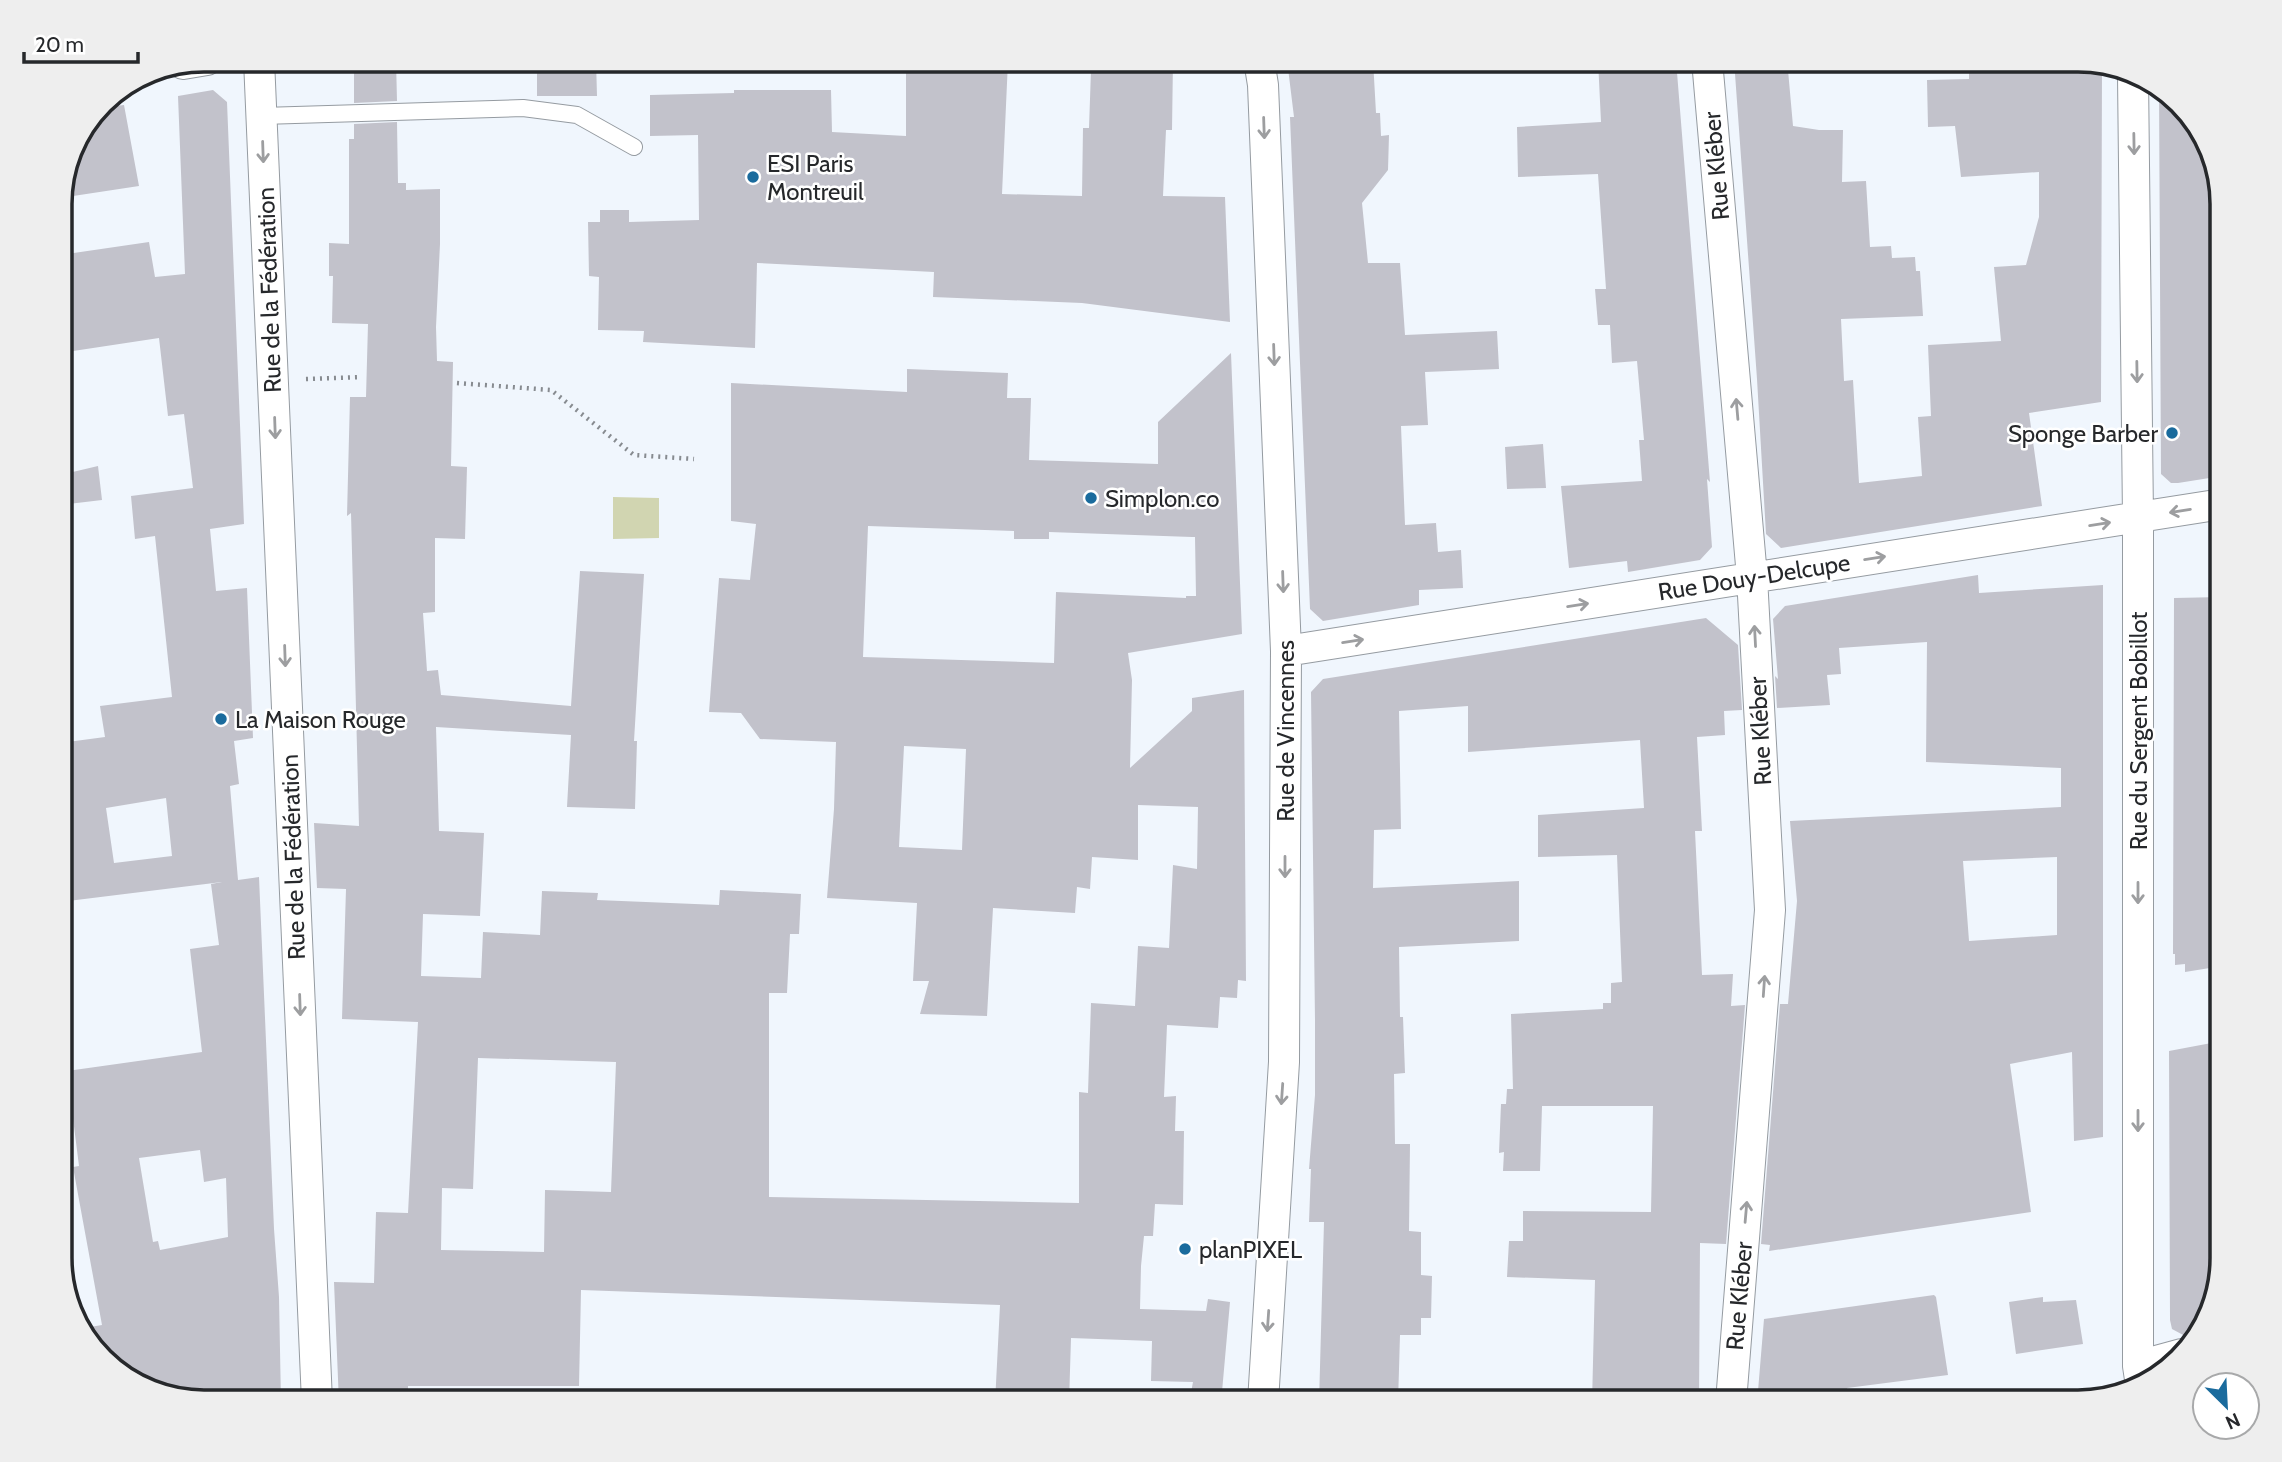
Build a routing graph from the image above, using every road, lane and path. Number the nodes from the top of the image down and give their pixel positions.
1 (260, 72) edge
2 (1261, 72) edge
3 (1708, 72) edge
4 (2133, 84) edge
5 (262, 116) junction
6 (634, 147) dead end
7 (361, 377) dead end
8 (273, 380) junction
9 (457, 383) dead end
10 (694, 459) dead end
11 (2210, 506) edge
12 (2138, 518) junction
13 (1752, 577) junction
14 (1286, 652) junction
15 (2140, 1376) edge
16 (316, 1390) edge
17 (1264, 1390) edge
18 (1732, 1390) edge

1 - 5 street, Rue de la Fédération
2 -> 14 street, Rue de Vincennes
13 -> 3 street, Rue Kléber
4 -> 12 street, Rue du Sergent Bobillot
5 - 6 lane
5 -> 8 street, Rue de la Fédération
7 - 8 path
8 -> 16 street, Rue de la Fédération
9 - 10 path
11 -> 12 street, Rue Douy-Delcupe
13 -> 12 street, Rue Douy-Delcupe
12 -> 15 street, Rue du Sergent Bobillot
14 -> 13 street, Rue Douy-Delcupe
18 -> 13 street, Rue Kléber
14 -> 17 street, Rue de Vincennes

